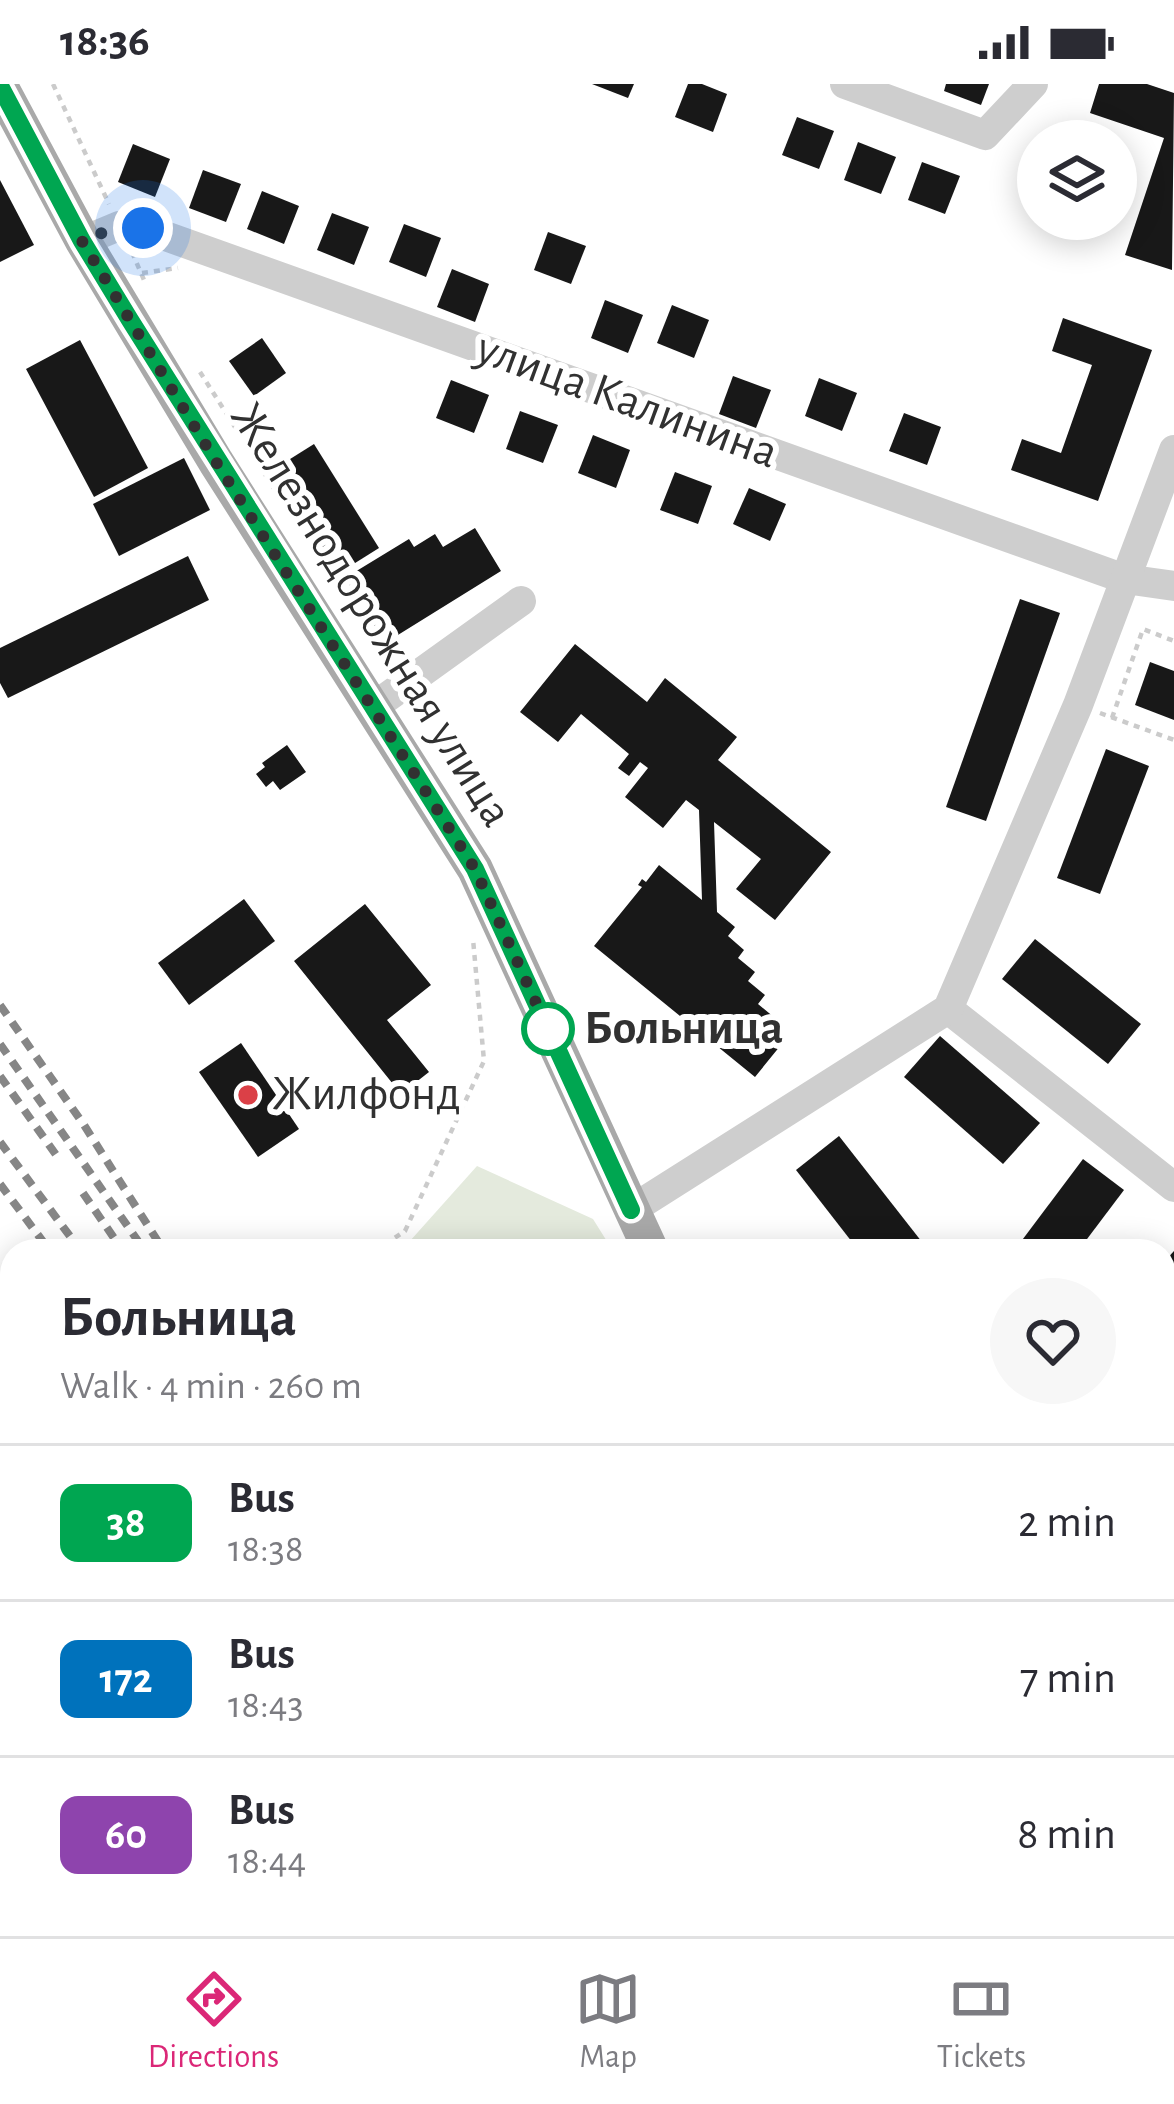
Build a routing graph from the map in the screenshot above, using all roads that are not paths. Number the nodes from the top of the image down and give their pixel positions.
1 (845, 84) edge
2 (1033, 84) edge
3 (0, 86) edge
4 (82, 241) junction
5 (1174, 450) edge
6 (1125, 579) junction
7 (1174, 586) edge
8 (521, 601) dead end
9 (372, 708) junction
10 (948, 1010) junction
11 (1174, 1187) edge
12 (631, 1210) junction
13 (645, 1239) edge

1 - 2 street
3 - 4 main road, Железнодорожная улица
4 - 6 street, улица Калинина
4 - 9 main road, Железнодорожная улица
5 - 6 street
6 - 7 street, улица Калинина
6 - 10 street
8 - 9 street
9 - 12 main road, Железнодорожная улица
10 - 11 street
10 - 12 street
12 - 13 main road, Железнодорожная улица

